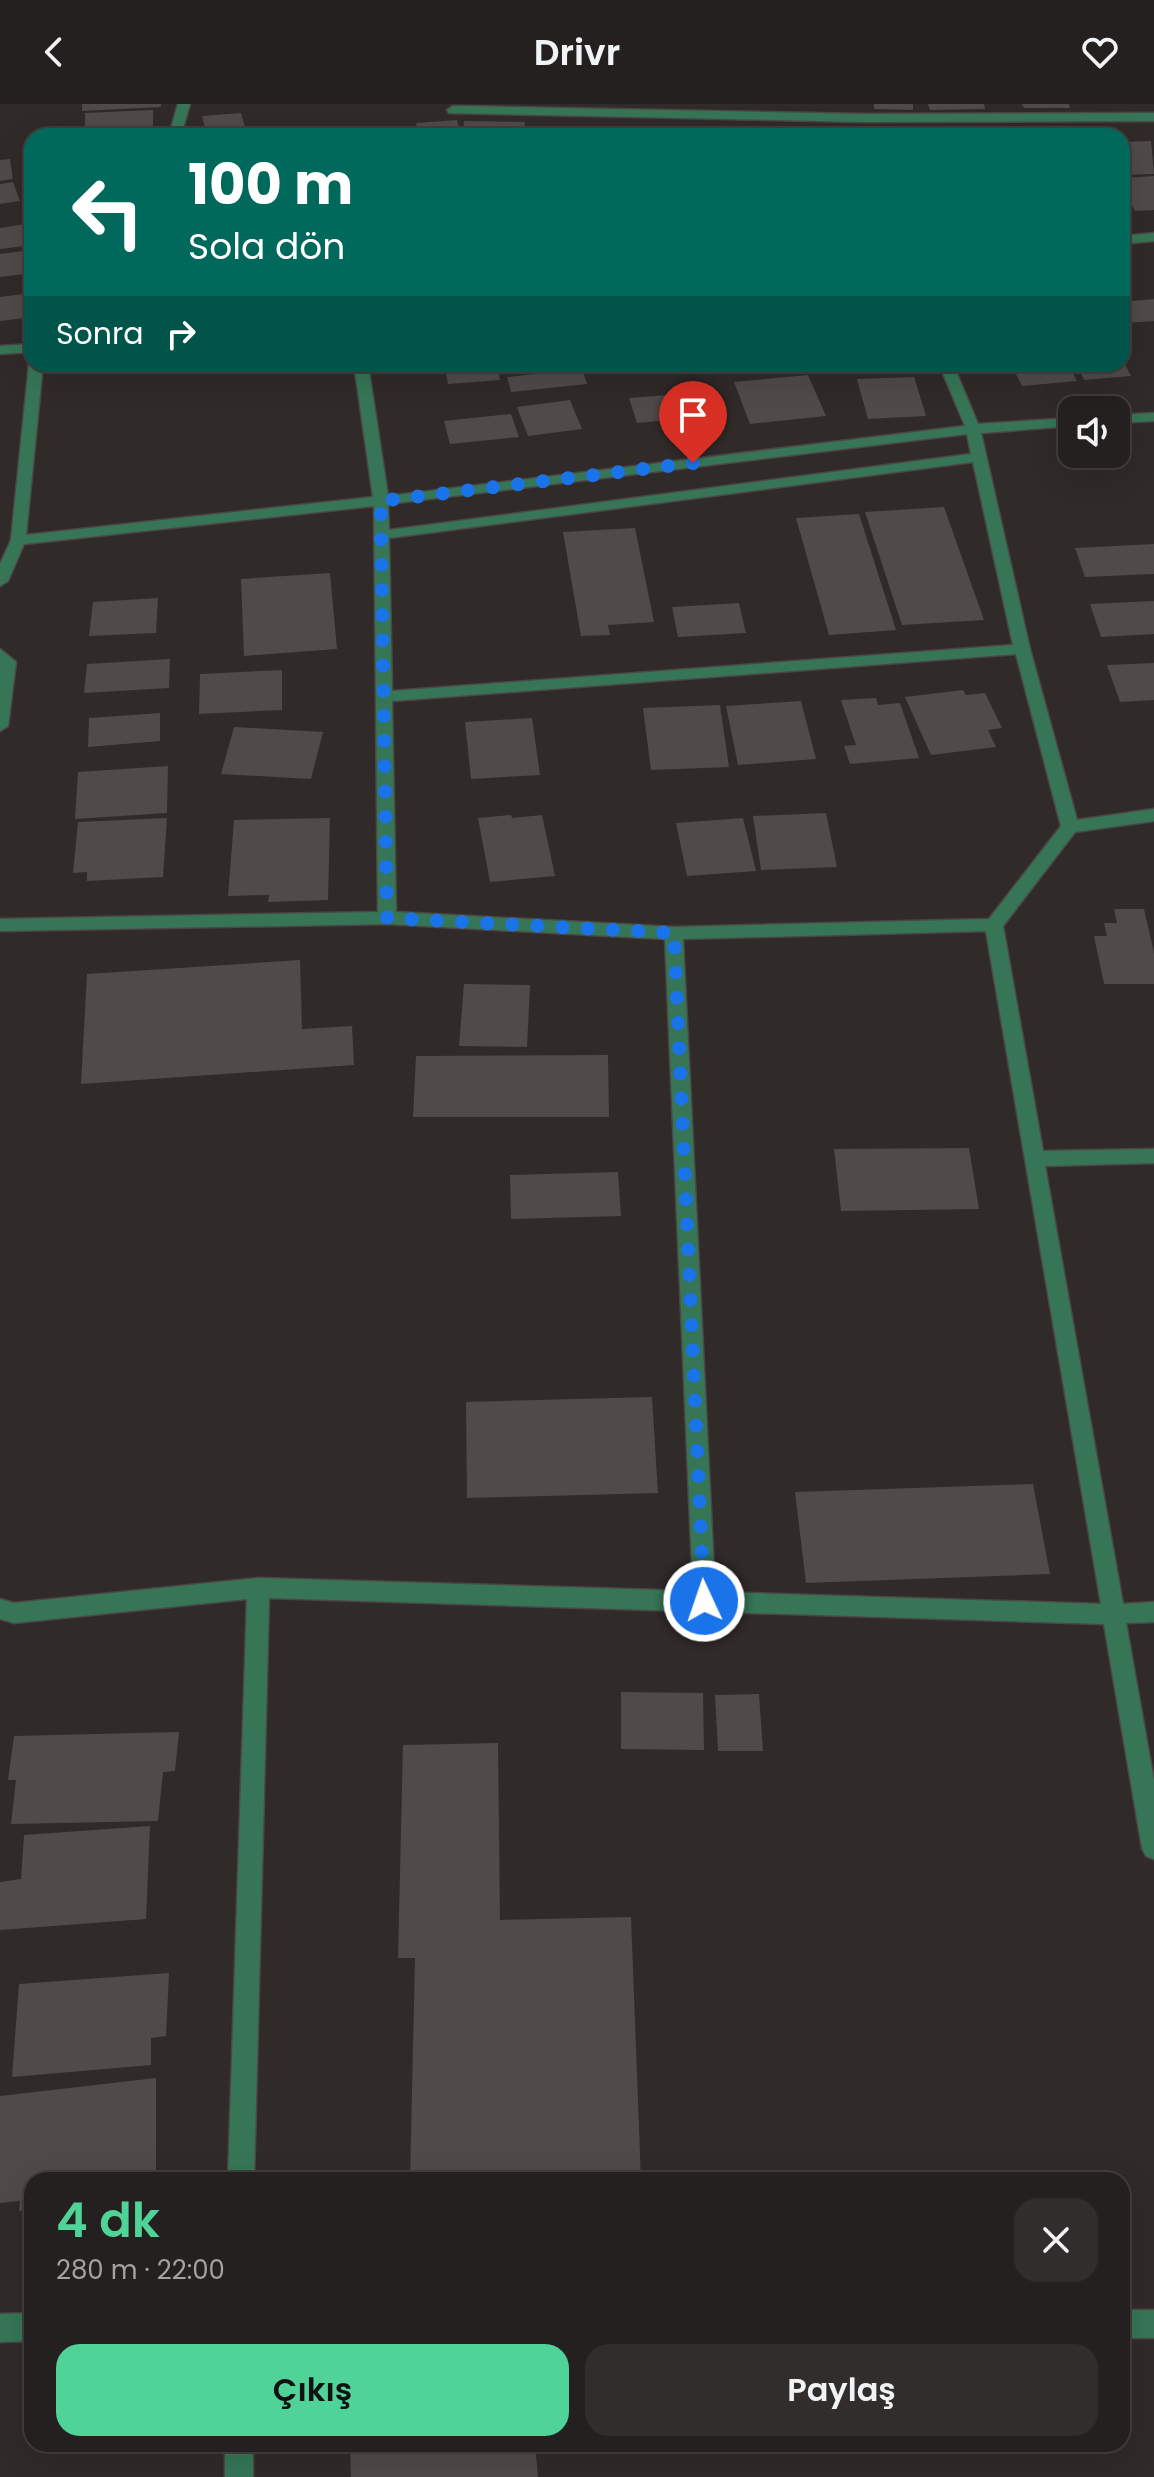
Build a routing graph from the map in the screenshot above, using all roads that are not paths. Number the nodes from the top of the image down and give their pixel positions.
1 (184, 104) edge
2 (839, 104) edge
3 (453, 110) dead end
4 (1154, 117) edge
5 (840, 118) junction
6 (864, 118) junction
7 (177, 128) edge
8 (867, 128) edge
9 (1154, 237) edge
10 (1130, 239) edge
11 (24, 348) edge
12 (0, 350) edge
13 (35, 372) edge
14 (362, 372) edge
15 (949, 372) edge
16 (1154, 417) edge
17 (1130, 418) edge
18 (1058, 423) edge
19 (973, 429) junction
20 (980, 457) junction
21 (381, 501) junction
22 (381, 535) junction
23 (18, 540) junction
24 (0, 581) edge
25 (1022, 649) junction
26 (0, 654) edge
27 (384, 697) junction
28 (0, 726) edge
29 (1154, 815) edge
30 (1070, 827) junction
31 (387, 918) junction
32 (0, 925) edge
33 (994, 925) junction
34 (674, 933) junction
35 (1154, 1156) edge
36 (1033, 1159) junction
37 (258, 1588) junction
38 (704, 1601) junction
39 (0, 1609) edge
40 (1154, 1612) edge
41 (1114, 1614) junction
42 (1154, 1848) edge
43 (241, 2172) edge
44 (1130, 2324) edge
45 (1154, 2324) edge
46 (24, 2327) edge
47 (0, 2328) edge
48 (239, 2452) edge
49 (239, 2477) edge

1 - 7 street
2 - 5 street
3 - 5 street
4 - 6 street
5 - 6 street
6 - 8 street
9 - 10 street
11 - 12 street
13 - 23 street
14 - 21 street
15 - 19 street
16 - 17 street
18 - 19 street
19 - 20 street
19 - 21 street
20 - 22 street
20 - 25 street
21 - 22 street
21 - 23 street
22 - 27 street
23 - 24 street
25 - 27 street
25 - 30 street
26 - 28 street
27 - 31 street
29 - 30 street
30 - 33 street
31 - 32 street
31 - 34 street
33 - 34 street
33 - 36 street
34 - 38 street
35 - 36 street
36 - 41 street
37 - 38 street
37 - 39 street
37 - 43 street
38 - 41 street
40 - 41 street
41 - 42 street
44 - 45 street
46 - 47 street
48 - 49 street

